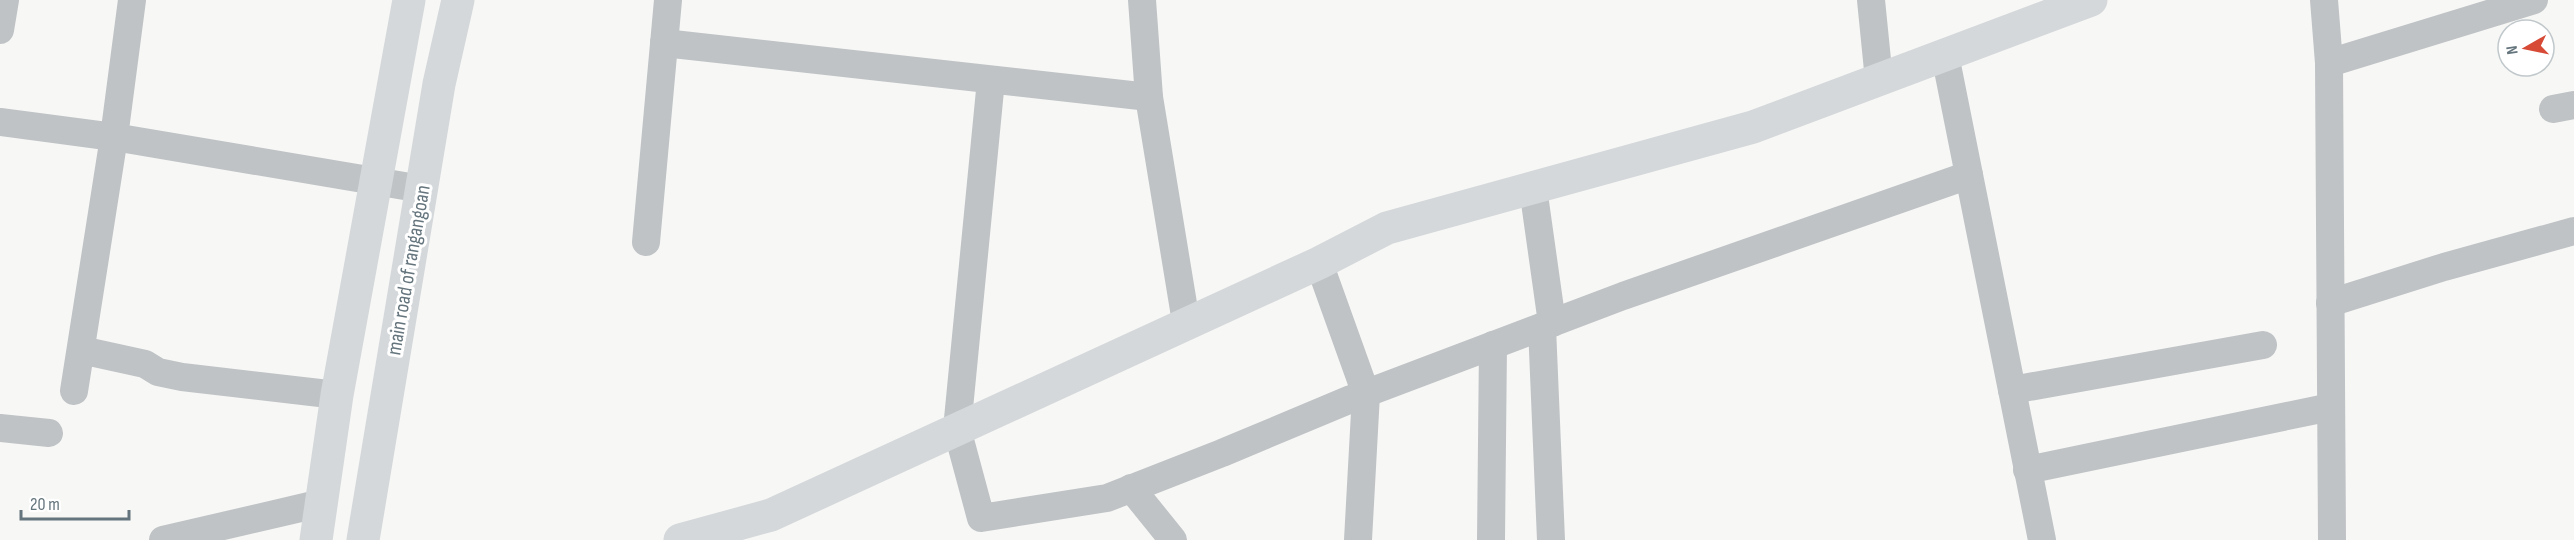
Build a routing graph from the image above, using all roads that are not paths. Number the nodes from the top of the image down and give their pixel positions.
1 (5, 0) edge
2 (132, 0) edge
3 (409, 0) edge
4 (458, 0) edge
5 (668, 0) edge
6 (1142, 0) edge
7 (1871, 0) edge
8 (2091, 0) edge
9 (2324, 0) edge
10 (2534, 0) edge
11 (0, 30) edge
12 (664, 44) junction
13 (1945, 55) junction
14 (2329, 63) junction
15 (991, 80) junction
16 (1879, 80) junction
17 (1149, 97) junction
18 (0, 122) edge
19 (114, 137) junction
20 (1969, 175) junction
21 (375, 180) junction
22 (1533, 188) junction
23 (422, 189) junction
24 (2574, 231) edge
25 (646, 242) dead end
26 (1319, 262) junction
27 (2330, 303) junction
28 (1186, 322) junction
29 (1547, 325) junction
30 (1493, 345) junction
31 (2263, 345) dead end
32 (81, 350) junction
33 (2012, 390) junction
34 (74, 391) dead end
35 (1366, 394) junction
36 (337, 395) junction
37 (386, 401) junction
38 (2331, 407) junction
39 (0, 428) edge
40 (957, 429) junction
41 (49, 433) dead end
42 (2027, 470) junction
43 (1131, 488) junction
44 (322, 503) junction
45 (366, 524) edge
46 (164, 540) edge
47 (316, 540) edge
48 (680, 540) edge
49 (1173, 540) edge
50 (1358, 540) edge
51 (1491, 540) edge
52 (1551, 540) edge
53 (2042, 540) edge
54 (2332, 540) edge

1 - 11 street
2 - 19 street
3 - 21 street
4 - 23 street, main road of rangangoan
5 - 12 street
6 - 17 street
7 - 16 street
8 - 13 street
9 - 14 street
10 - 14 street
12 - 15 street
12 - 25 street
13 - 16 street
13 - 20 street
14 - 27 street
15 - 17 street
15 - 40 street
16 - 22 street
17 - 28 street
18 - 19 street
19 - 21 street
19 - 32 street
20 - 29 street
20 - 33 street
21 - 23 street
21 - 36 street
22 - 26 street
22 - 29 street
23 - 37 street, main road of rangangoan
24 - 27 street
26 - 28 street
26 - 35 street
27 - 38 street
28 - 40 street
29 - 30 street
29 - 52 street
30 - 35 street
30 - 51 street
31 - 33 street
32 - 34 street
32 - 36 street
33 - 42 street
35 - 43 street
35 - 50 street
36 - 37 street
36 - 44 street
37 - 45 street, main road of rangangoan
38 - 42 street
38 - 54 street
39 - 41 street
40 - 43 street
40 - 48 street
42 - 53 street
43 - 49 street
44 - 45 street
44 - 46 street
44 - 47 street

